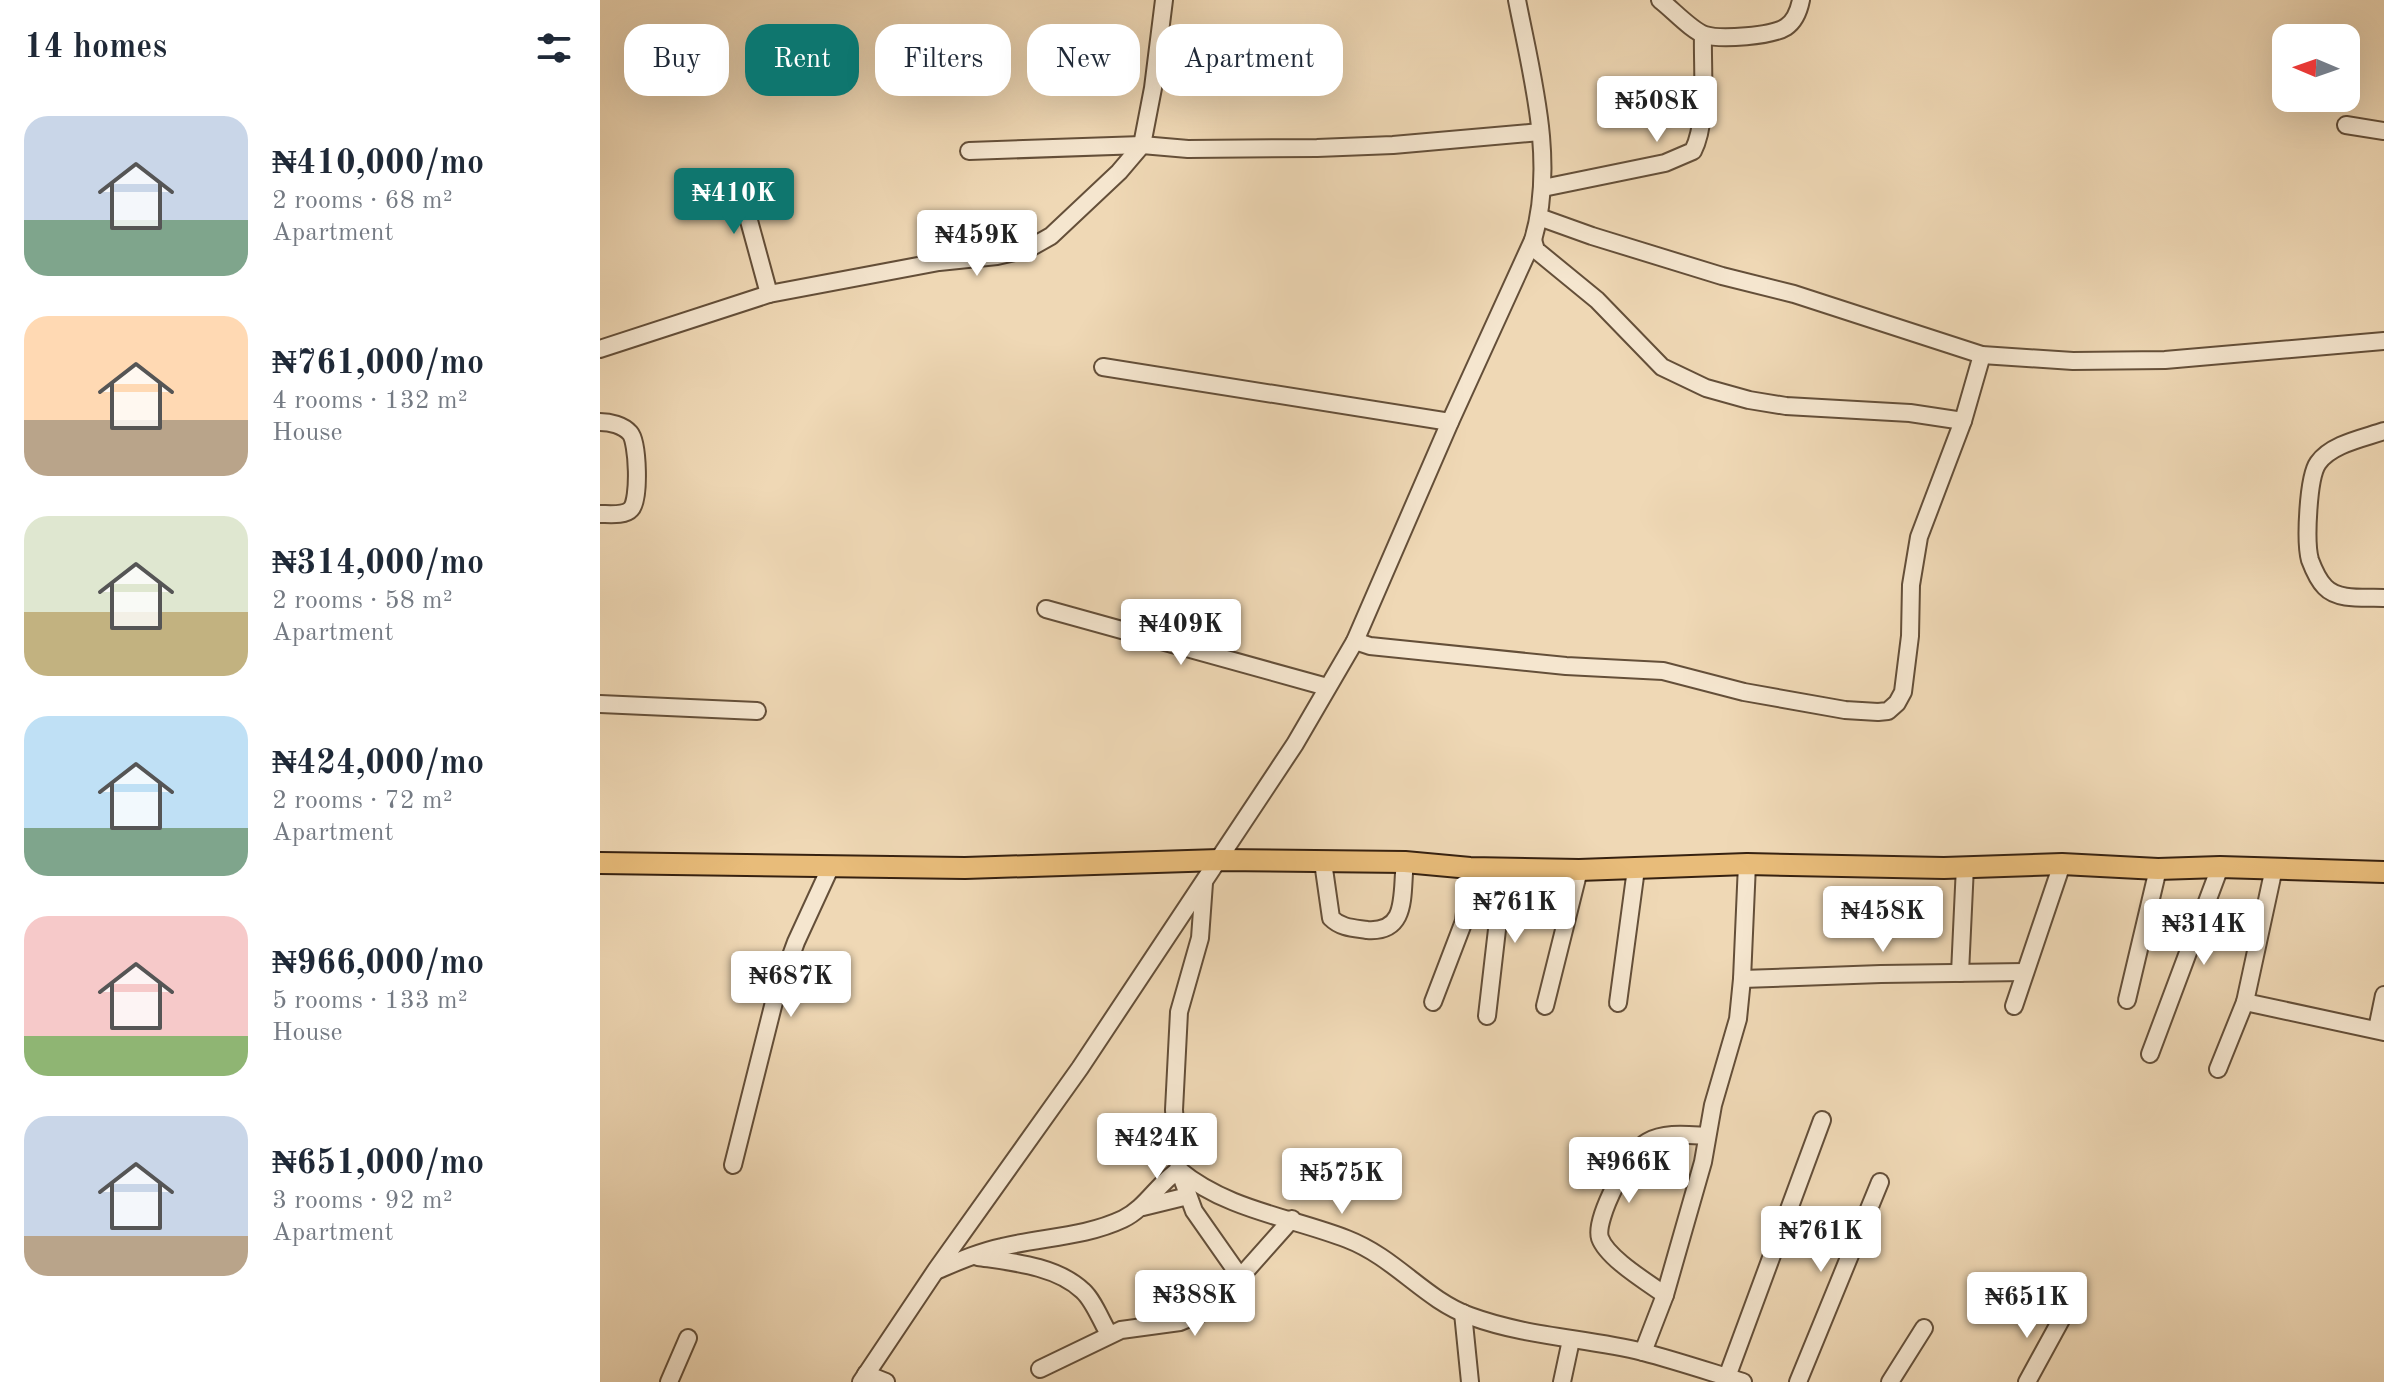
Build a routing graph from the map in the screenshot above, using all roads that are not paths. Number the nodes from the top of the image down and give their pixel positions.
1 (1164, 0) edge
2 (1517, 0) edge
3 (1660, 0) edge
4 (1801, 0) edge
5 (1703, 35) junction
6 (2346, 125) dead end
7 (2384, 131) edge
8 (1540, 132) junction
9 (1142, 145) junction
10 (969, 151) dead end
11 (691, 183) dead end
12 (1543, 188) junction
13 (1539, 217) junction
14 (1533, 240) junction
15 (769, 294) junction
16 (2384, 341) edge
17 (600, 349) edge
18 (1982, 355) junction
19 (1103, 367) dead end
20 (1963, 421) junction
21 (600, 422) edge
22 (1450, 422) junction
23 (2384, 431) edge
24 (600, 514) edge
25 (2384, 598) edge
26 (1046, 609) dead end
27 (1355, 641) junction
28 (1327, 687) junction
29 (600, 704) edge
30 (757, 711) dead end
31 (1219, 860) junction
32 (1323, 862) junction
33 (1405, 862) junction
34 (600, 863) edge
35 (1747, 864) junction
36 (2062, 864) junction
37 (831, 866) junction
38 (1965, 866) junction
39 (2220, 867) junction
40 (1470, 868) junction
41 (2274, 868) junction
42 (1504, 869) junction
43 (1636, 869) junction
44 (2158, 869) junction
45 (1579, 870) junction
46 (2384, 872) edge
47 (1204, 883) junction
48 (2025, 972) junction
49 (1960, 973) junction
50 (1742, 979) junction
51 (2384, 995) edge
52 (2127, 1000) dead end
53 (1433, 1002) dead end
54 (2245, 1002) junction
55 (1618, 1003) dead end
56 (1545, 1006) dead end
57 (2014, 1006) dead end
58 (1487, 1016) dead end
59 (2380, 1031) edge
60 (2150, 1054) dead end
61 (2218, 1069) dead end
62 (1822, 1120) dead end
63 (1707, 1136) junction
64 (733, 1165) dead end
65 (1179, 1170) junction
66 (1880, 1182) dead end
67 (1188, 1196) junction
68 (1138, 1209) junction
69 (1292, 1219) junction
70 (971, 1255) junction
71 (936, 1270) junction
72 (1241, 1278) junction
73 (1665, 1295) junction
74 (1463, 1313) junction
75 (2062, 1318) dead end
76 (1924, 1328) dead end
77 (1109, 1334) junction
78 (688, 1338) dead end
79 (1571, 1340) junction
80 (1643, 1352) junction
81 (1040, 1369) dead end
82 (863, 1378) edge
83 (1735, 1380) edge
84 (669, 1382) edge
85 (886, 1382) edge
86 (1470, 1382) edge
87 (1562, 1382) edge
88 (1798, 1382) edge
89 (1890, 1382) edge
90 (2027, 1382) edge

1 - 9 street
2 - 8 street
3 - 5 street
4 - 5 street
5 - 12 street
6 - 7 street
8 - 9 street
8 - 12 street
9 - 10 street
9 - 15 street
11 - 15 street
12 - 13 street
13 - 14 street
13 - 18 street
14 - 20 street
14 - 22 street
15 - 17 street
16 - 18 street
18 - 20 street
19 - 22 street
20 - 27 street
21 - 24 street
22 - 27 street
23 - 25 street
26 - 28 street
27 - 28 street
28 - 31 street
29 - 30 street
31 - 32 main road
31 - 37 main road
31 - 47 street
32 - 33 main road
32 - 33 street
33 - 40 main road
34 - 37 main road
35 - 38 main road
35 - 43 main road
35 - 50 street
36 - 38 main road
36 - 44 main road
36 - 48 street
37 - 64 street
38 - 49 street
39 - 41 main road
39 - 44 main road
39 - 60 street
40 - 42 main road
40 - 53 street
41 - 46 main road
41 - 54 street
42 - 45 main road
42 - 58 street
43 - 45 main road
43 - 55 street
44 - 52 street
45 - 56 street
47 - 65 street
47 - 71 street
48 - 49 street
48 - 57 street
49 - 50 street
50 - 63 street
51 - 59 street
54 - 59 street
54 - 61 street
62 - 83 street
63 - 73 street
63 - 73 street
65 - 67 street
65 - 68 street
65 - 69 street
66 - 88 street
67 - 68 street
67 - 72 street
68 - 70 street
69 - 72 street
69 - 74 street
70 - 71 street
70 - 77 street
71 - 82 street
72 - 77 street
73 - 80 street
74 - 79 street
74 - 86 street
75 - 90 street
76 - 89 street
77 - 81 street
78 - 84 street
79 - 80 street
79 - 87 street
80 - 83 street
82 - 85 street

